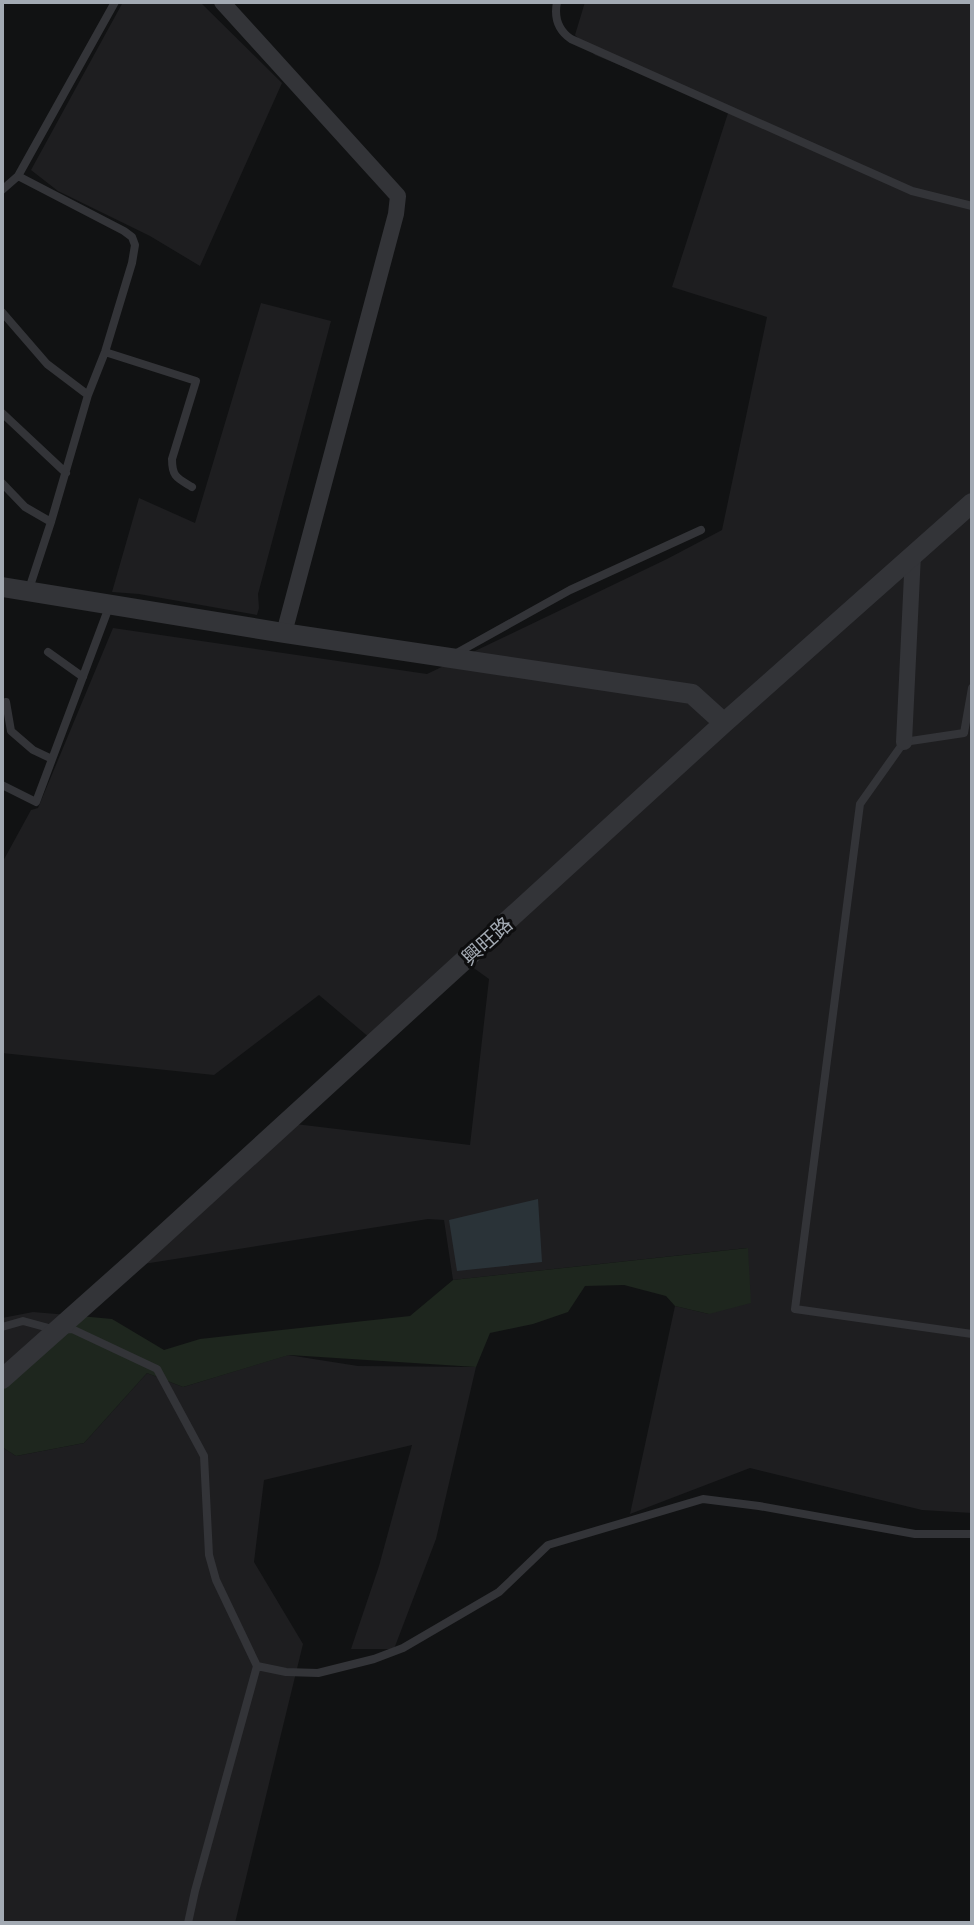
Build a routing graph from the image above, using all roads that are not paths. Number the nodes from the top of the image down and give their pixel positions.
1 (115, 2) edge
2 (222, 2) edge
3 (557, 2) edge
4 (18, 176) junction
5 (2, 190) edge
6 (972, 206) edge
7 (2, 312) edge
8 (105, 352) junction
9 (88, 395) junction
10 (2, 413) edge
11 (66, 473) junction
12 (2, 483) edge
13 (192, 487) dead end
14 (972, 503) edge
15 (51, 522) junction
16 (701, 530) dead end
17 (913, 554) junction
18 (2, 587) edge
19 (28, 593) junction
20 (110, 606) junction
21 (284, 633) junction
22 (48, 652) dead end
23 (447, 658) junction
24 (83, 677) junction
25 (972, 688) edge
26 (6, 702) dead end
27 (724, 723) junction
28 (904, 742) junction
29 (52, 759) junction
30 (2, 785) edge
31 (2, 1327) edge
32 (56, 1330) junction
33 (972, 1334) edge
34 (2, 1379) edge
35 (972, 1534) edge
36 (257, 1666) junction
37 (188, 1923) edge

1 - 4 lane
2 - 21 street
3 - 6 lane
4 - 5 lane
4 - 8 lane
7 - 9 lane
8 - 9 lane
8 - 13 lane
9 - 11 lane
10 - 11 lane
11 - 15 lane
12 - 15 lane
14 - 17 street, 興旺路
15 - 19 lane
16 - 23 lane
17 - 27 street, 興旺路
17 - 28 street
18 - 19 street
19 - 20 street
20 - 21 street
20 - 24 lane
21 - 23 street
22 - 24 lane
23 - 27 street
24 - 29 lane
25 - 28 lane
26 - 29 lane
27 - 32 street, 興旺路
28 - 33 lane
29 - 30 lane
31 - 32 lane
32 - 34 street, 興旺路
32 - 36 lane
35 - 36 lane
36 - 37 lane

